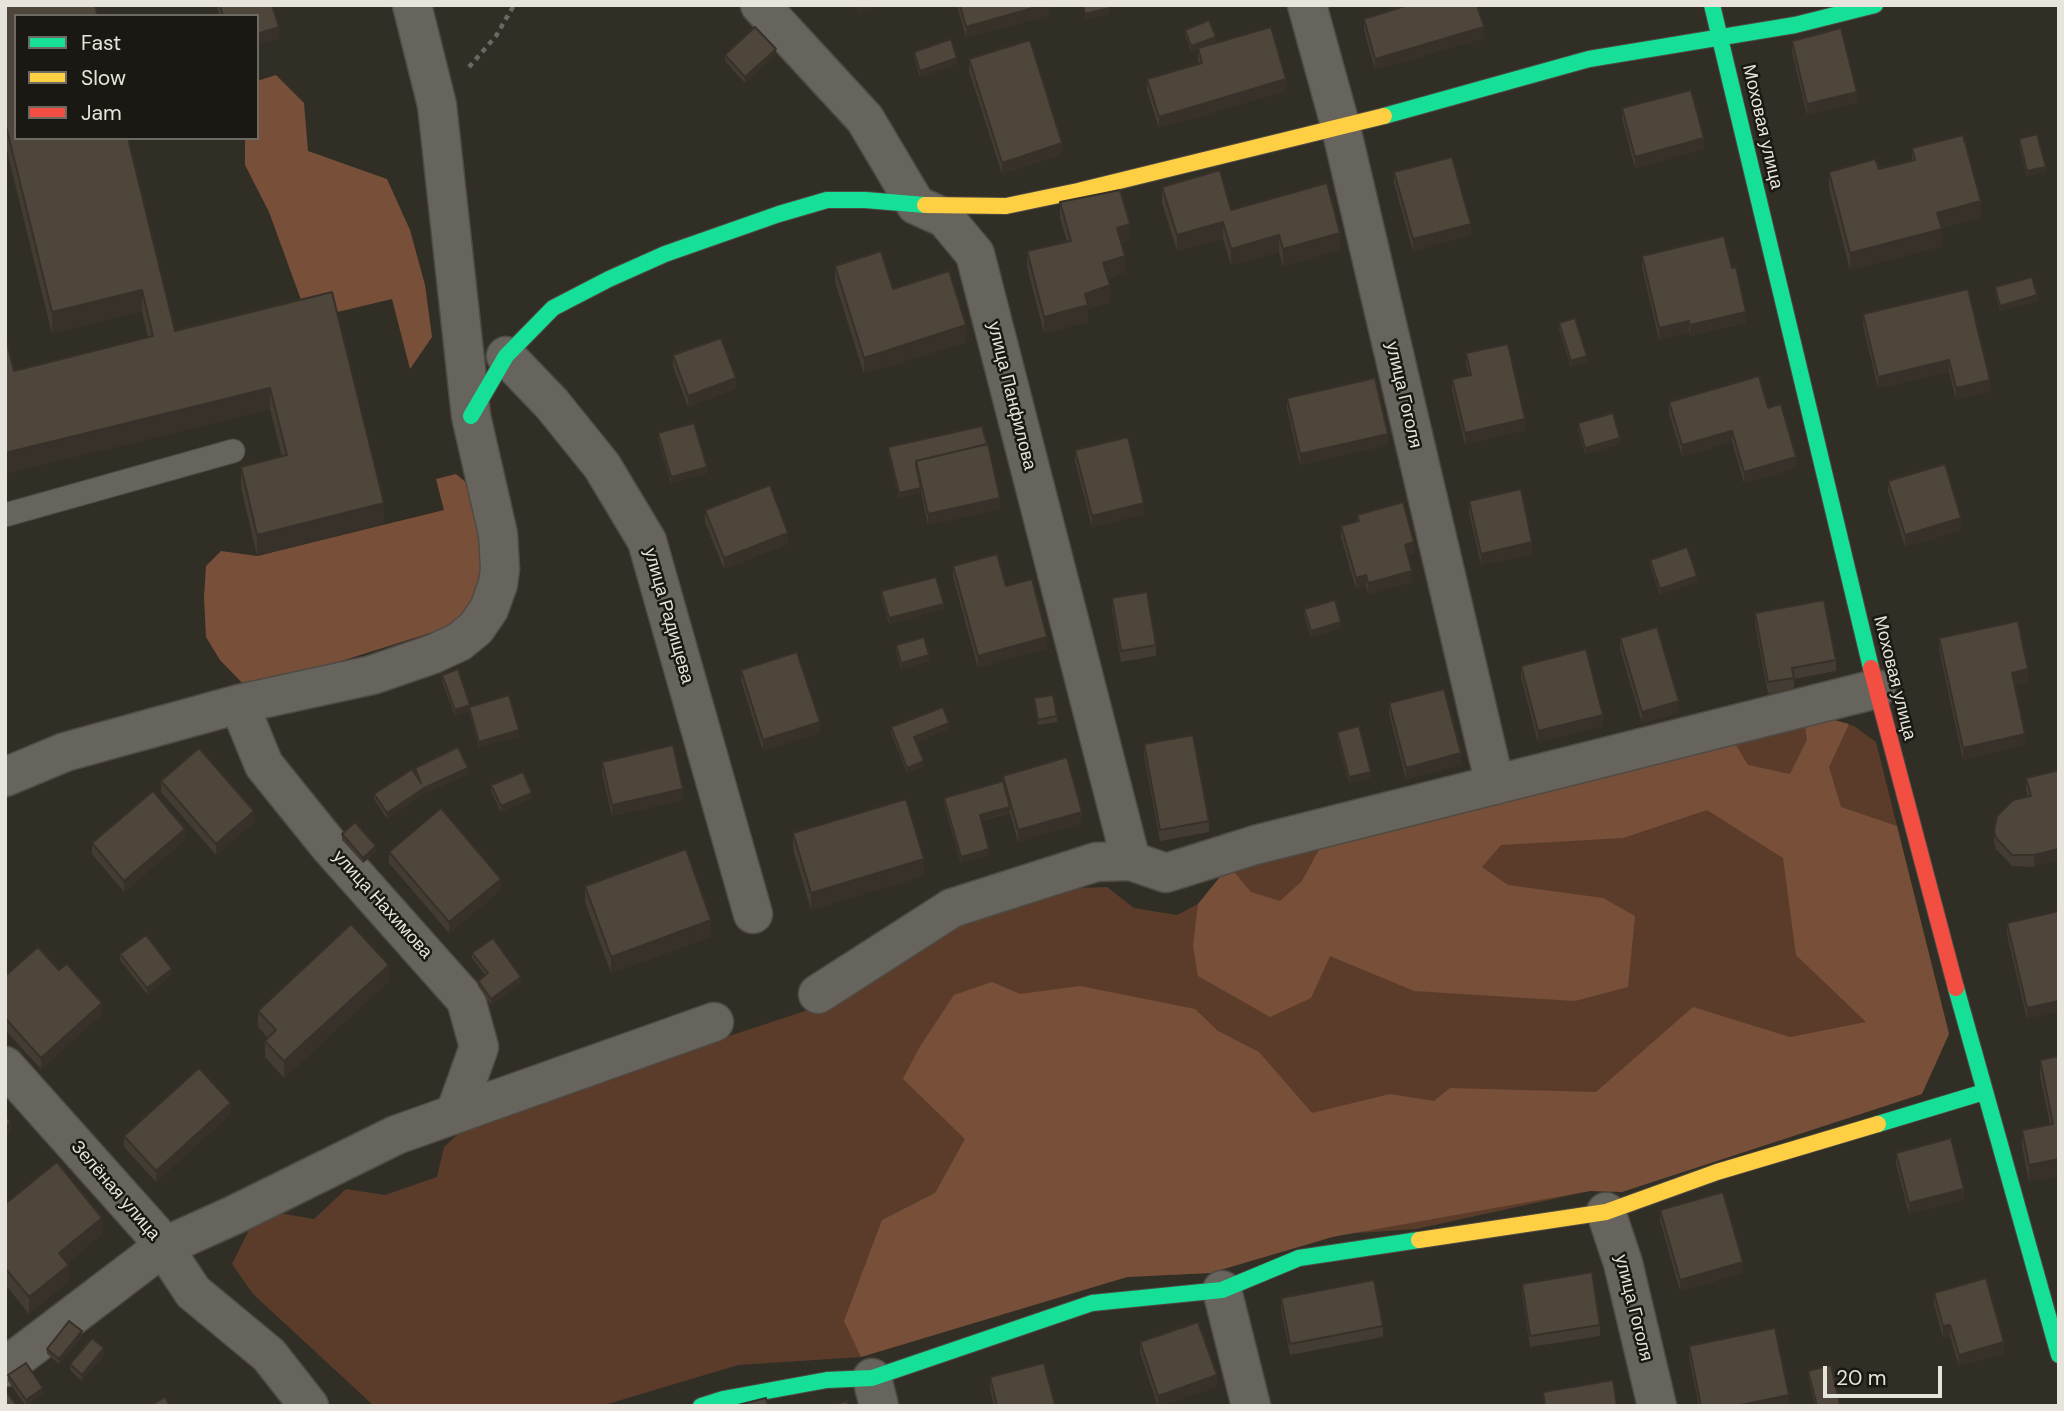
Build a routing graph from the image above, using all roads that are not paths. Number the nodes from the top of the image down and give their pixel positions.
1 (412, 5) edge
2 (760, 5) edge
3 (1307, 5) edge
4 (1712, 5) edge
5 (1875, 5) edge
6 (1721, 38) junction
7 (1341, 128) junction
8 (916, 205) junction
9 (506, 356) junction
10 (471, 416) junction
11 (233, 451) dead end
12 (5, 515) edge
13 (1876, 689) junction
14 (239, 704) junction
15 (5, 777) edge
16 (1495, 785) junction
17 (1131, 861) junction
18 (753, 914) dead end
19 (818, 994) dead end
20 (714, 1021) dead end
21 (5, 1066) edge
22 (1984, 1091) junction
23 (455, 1114) junction
24 (1606, 1212) junction
25 (163, 1247) junction
26 (1223, 1290) junction
27 (2059, 1355) edge
28 (5, 1367) edge
29 (876, 1392) edge
30 (309, 1406) edge
31 (701, 1406) edge
32 (1251, 1406) edge
33 (1657, 1406) edge

1 - 10 street
2 - 8 street
3 - 7 street, улица Гоголя
4 - 6 street, Моховая улица
5 - 6 street
6 - 7 street
6 - 13 street, Моховая улица
7 - 8 street
7 - 16 street, улица Гоголя
8 - 9 street
8 - 17 street, улица Панфилова
9 - 10 street
9 - 18 street, улица Радищева
10 - 14 street
11 - 12 lane
13 - 16 street
13 - 22 street, Моховая улица
14 - 15 street
14 - 23 street, улица Нахимова
16 - 17 street
17 - 19 street
20 - 23 street
21 - 25 street, Зелёная улица
22 - 24 street
22 - 27 street, Моховая улица
23 - 25 street
24 - 26 street
24 - 33 street, улица Гоголя
25 - 28 street
25 - 30 street, Зелёная улица
26 - 29 street
26 - 32 street
29 - 31 street

